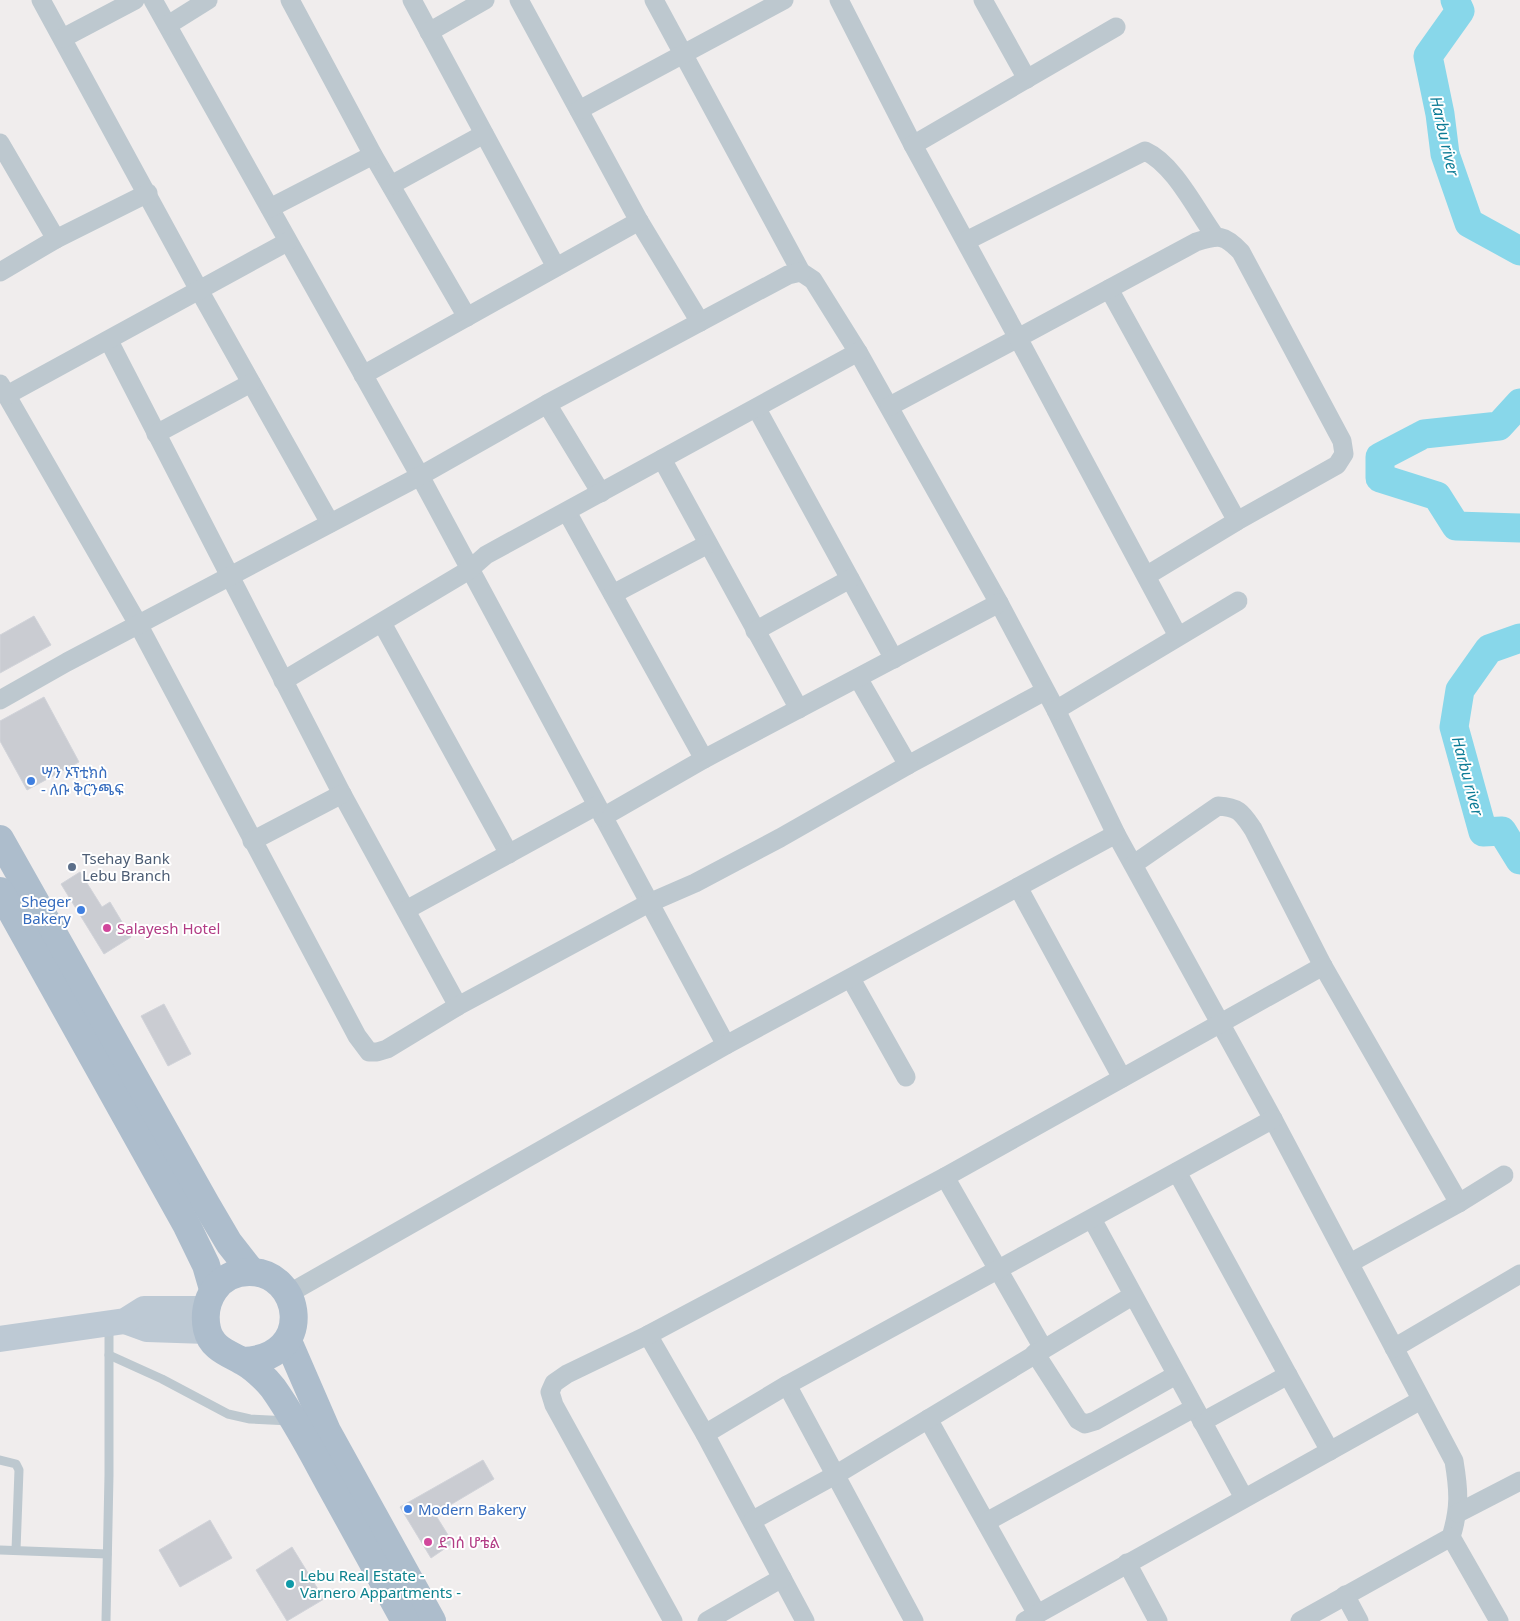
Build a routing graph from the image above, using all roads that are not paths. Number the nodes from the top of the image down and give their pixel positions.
1 (41, 0) edge
2 (135, 0) edge
3 (153, 0) edge
4 (208, 0) edge
5 (290, 0) edge
6 (412, 0) edge
7 (485, 0) edge
8 (519, 0) edge
9 (654, 0) edge
10 (784, 0) edge
11 (839, 0) edge
12 (983, 0) edge
13 (168, 25) junction
14 (1116, 27) dead end
15 (429, 32) junction
16 (63, 38) junction
17 (684, 52) junction
18 (1027, 79) junction
19 (579, 110) junction
20 (484, 134) junction
21 (0, 143) edge
22 (913, 145) junction
23 (373, 155) junction
24 (391, 185) junction
25 (148, 193) junction
26 (270, 208) junction
27 (639, 221) junction
28 (1214, 236) junction
29 (56, 239) junction
30 (966, 241) junction
31 (288, 242) junction
32 (556, 267) junction
33 (0, 272) edge
34 (801, 272) junction
35 (1109, 289) junction
36 (199, 290) junction
37 (467, 317) junction
38 (700, 322) junction
39 (1018, 338) junction
40 (109, 341) junction
41 (858, 352) junction
42 (363, 375) junction
43 (251, 382) junction
44 (3, 390) edge
45 (547, 404) junction
46 (890, 406) junction
47 (757, 409) junction
48 (156, 434) junction
49 (662, 459) junction
50 (420, 476) junction
51 (601, 493) junction
52 (568, 512) junction
53 (1237, 521) junction
54 (330, 523) junction
55 (708, 544) junction
56 (469, 570) junction
57 (1146, 576) junction
58 (229, 577) junction
59 (850, 579) junction
60 (613, 594) junction
61 (1238, 601) dead end
62 (999, 603) junction
63 (138, 624) junction
64 (382, 624) junction
65 (755, 630) junction
66 (1178, 636) junction
67 (894, 659) junction
68 (858, 678) junction
69 (283, 681) junction
70 (1045, 691) junction
71 (0, 700) edge
72 (799, 709) junction
73 (1056, 710) junction
74 (704, 759) junction
75 (908, 765) junction
76 (342, 794) junction
77 (599, 811) junction
78 (1116, 834) junction
79 (0, 839) edge
80 (252, 841) junction
81 (509, 854) junction
82 (1134, 864) junction
83 (1018, 887) junction
84 (649, 903) junction
85 (4, 908) edge
86 (406, 910) junction
87 (1323, 966) junction
88 (851, 979) junction
89 (458, 1006) junction
90 (1220, 1024) junction
91 (726, 1045) junction
92 (906, 1077) dead end
93 (1122, 1078) junction
94 (1273, 1119) junction
95 (1177, 1172) junction
96 (1504, 1175) dead end
97 (945, 1178) junction
98 (1459, 1203) junction
99 (1092, 1219) junction
100 (1350, 1263) junction
101 (999, 1268) junction
102 (251, 1271) junction
103 (1520, 1274) edge
104 (288, 1294) junction
105 (1132, 1296) junction
106 (208, 1310) junction
107 (117, 1323) junction
108 (648, 1335) junction
109 (0, 1340) edge
110 (288, 1340) junction
111 (1394, 1348) junction
112 (1039, 1350) junction
113 (108, 1355) junction
114 (243, 1361) junction
115 (1176, 1375) junction
116 (1288, 1375) junction
117 (787, 1385) junction
118 (1421, 1400) junction
119 (1198, 1415) junction
120 (928, 1419) junction
121 (295, 1422) junction
122 (706, 1434) junction
123 (1330, 1451) junction
124 (0, 1460) edge
125 (837, 1474) junction
126 (1520, 1481) edge
127 (1244, 1498) junction
128 (1458, 1513) junction
129 (753, 1520) junction
130 (986, 1522) junction
131 (1451, 1537) junction
132 (0, 1550) edge
133 (16, 1550) junction
134 (108, 1554) junction
135 (1127, 1563) junction
136 (782, 1578) junction
137 (1345, 1595) junction
138 (1031, 1618) edge
139 (106, 1621) edge
140 (405, 1621) edge
141 (432, 1621) edge
142 (673, 1621) edge
143 (707, 1621) edge
144 (805, 1621) edge
145 (914, 1621) edge
146 (1158, 1621) edge
147 (1300, 1621) edge
148 (1359, 1621) edge
149 (1498, 1621) edge

1 - 16 street
2 - 16 street
3 - 13 street
4 - 13 street
5 - 23 street
6 - 15 street
7 - 15 street
8 - 19 street
9 - 17 street
10 - 17 street
11 - 22 street
12 - 18 street
13 - 26 street
14 - 18 street
15 - 20 street
16 - 25 street
17 - 19 street
17 - 34 street
18 - 22 street
19 - 27 street
20 - 24 street
20 - 32 street
21 - 29 street
22 - 30 street
23 - 24 street
23 - 26 street
24 - 37 street
25 - 29 street
25 - 36 street
26 - 31 street
27 - 32 street
27 - 38 street
28 - 30 street
28 - 35 street
28 - 53 street
29 - 33 street
30 - 39 street
31 - 36 street
31 - 42 street
32 - 37 street
34 - 38 street
34 - 41 street
35 - 39 street
35 - 53 street
36 - 40 street
36 - 43 street
37 - 42 street
38 - 45 street
39 - 46 street
39 - 57 street
40 - 44 street
40 - 48 street
41 - 46 street
41 - 47 street
42 - 50 street
43 - 48 street
43 - 54 street
44 - 63 street
45 - 50 street
45 - 51 street
46 - 62 street
47 - 49 street
47 - 59 street
48 - 58 street
49 - 51 street
49 - 55 street
50 - 54 street
50 - 56 street
51 - 52 street
52 - 56 street
52 - 60 street
53 - 57 street
54 - 58 street
55 - 60 street
55 - 65 street
56 - 64 street
56 - 77 street
57 - 66 street
58 - 63 street
58 - 69 street
59 - 65 street
59 - 67 street
60 - 74 street
61 - 66 street
62 - 67 street
62 - 70 street
63 - 71 street
63 - 80 street
64 - 69 street
64 - 81 street
65 - 72 street
66 - 73 street
67 - 68 street
68 - 72 street
68 - 75 street
69 - 76 street
70 - 73 street
70 - 75 street
72 - 74 street
73 - 78 street
74 - 77 street
75 - 84 street
76 - 80 street
76 - 86 street
77 - 81 street
77 - 84 street
78 - 82 street
78 - 83 street
79 - 102 main road
80 - 89 street
81 - 86 street
82 - 87 street
82 - 90 street
83 - 88 street
83 - 93 street
84 - 89 street
84 - 91 street
85 - 106 main road
86 - 89 street
87 - 90 street
87 - 98 street
88 - 91 street
88 - 92 street
90 - 93 street
90 - 94 street
91 - 104 street
93 - 97 street
94 - 95 street
94 - 100 street
95 - 99 street
95 - 116 street
96 - 98 street
97 - 101 street
97 - 108 street
98 - 100 street
99 - 101 street
99 - 105 street
100 - 111 street
101 - 112 street
101 - 117 street
102 - 104 main road
102 - 106 main road
103 - 111 street
104 - 110 main road
105 - 112 street
105 - 115 street
106 - 107 street
106 - 114 main road
107 - 109 street
107 - 113 lane
108 - 122 street
108 - 142 street
110 - 114 main road
110 - 141 main road
111 - 118 street
112 - 115 street
112 - 120 street
113 - 121 lane
113 - 134 lane
114 - 121 main road
115 - 119 street
116 - 119 street
116 - 123 street
117 - 122 street
117 - 125 street
118 - 123 street
118 - 128 street
119 - 127 street
119 - 130 street
120 - 125 street
120 - 130 street
121 - 140 main road
122 - 129 street
123 - 127 street
124 - 133 lane
125 - 129 street
125 - 145 street
126 - 128 street
127 - 135 street
128 - 131 street
129 - 136 street
130 - 138 street
131 - 137 street
131 - 149 street
132 - 133 lane
133 - 134 lane
134 - 139 lane
135 - 138 street
135 - 146 street
136 - 143 street
136 - 144 street
137 - 147 street
137 - 148 street

